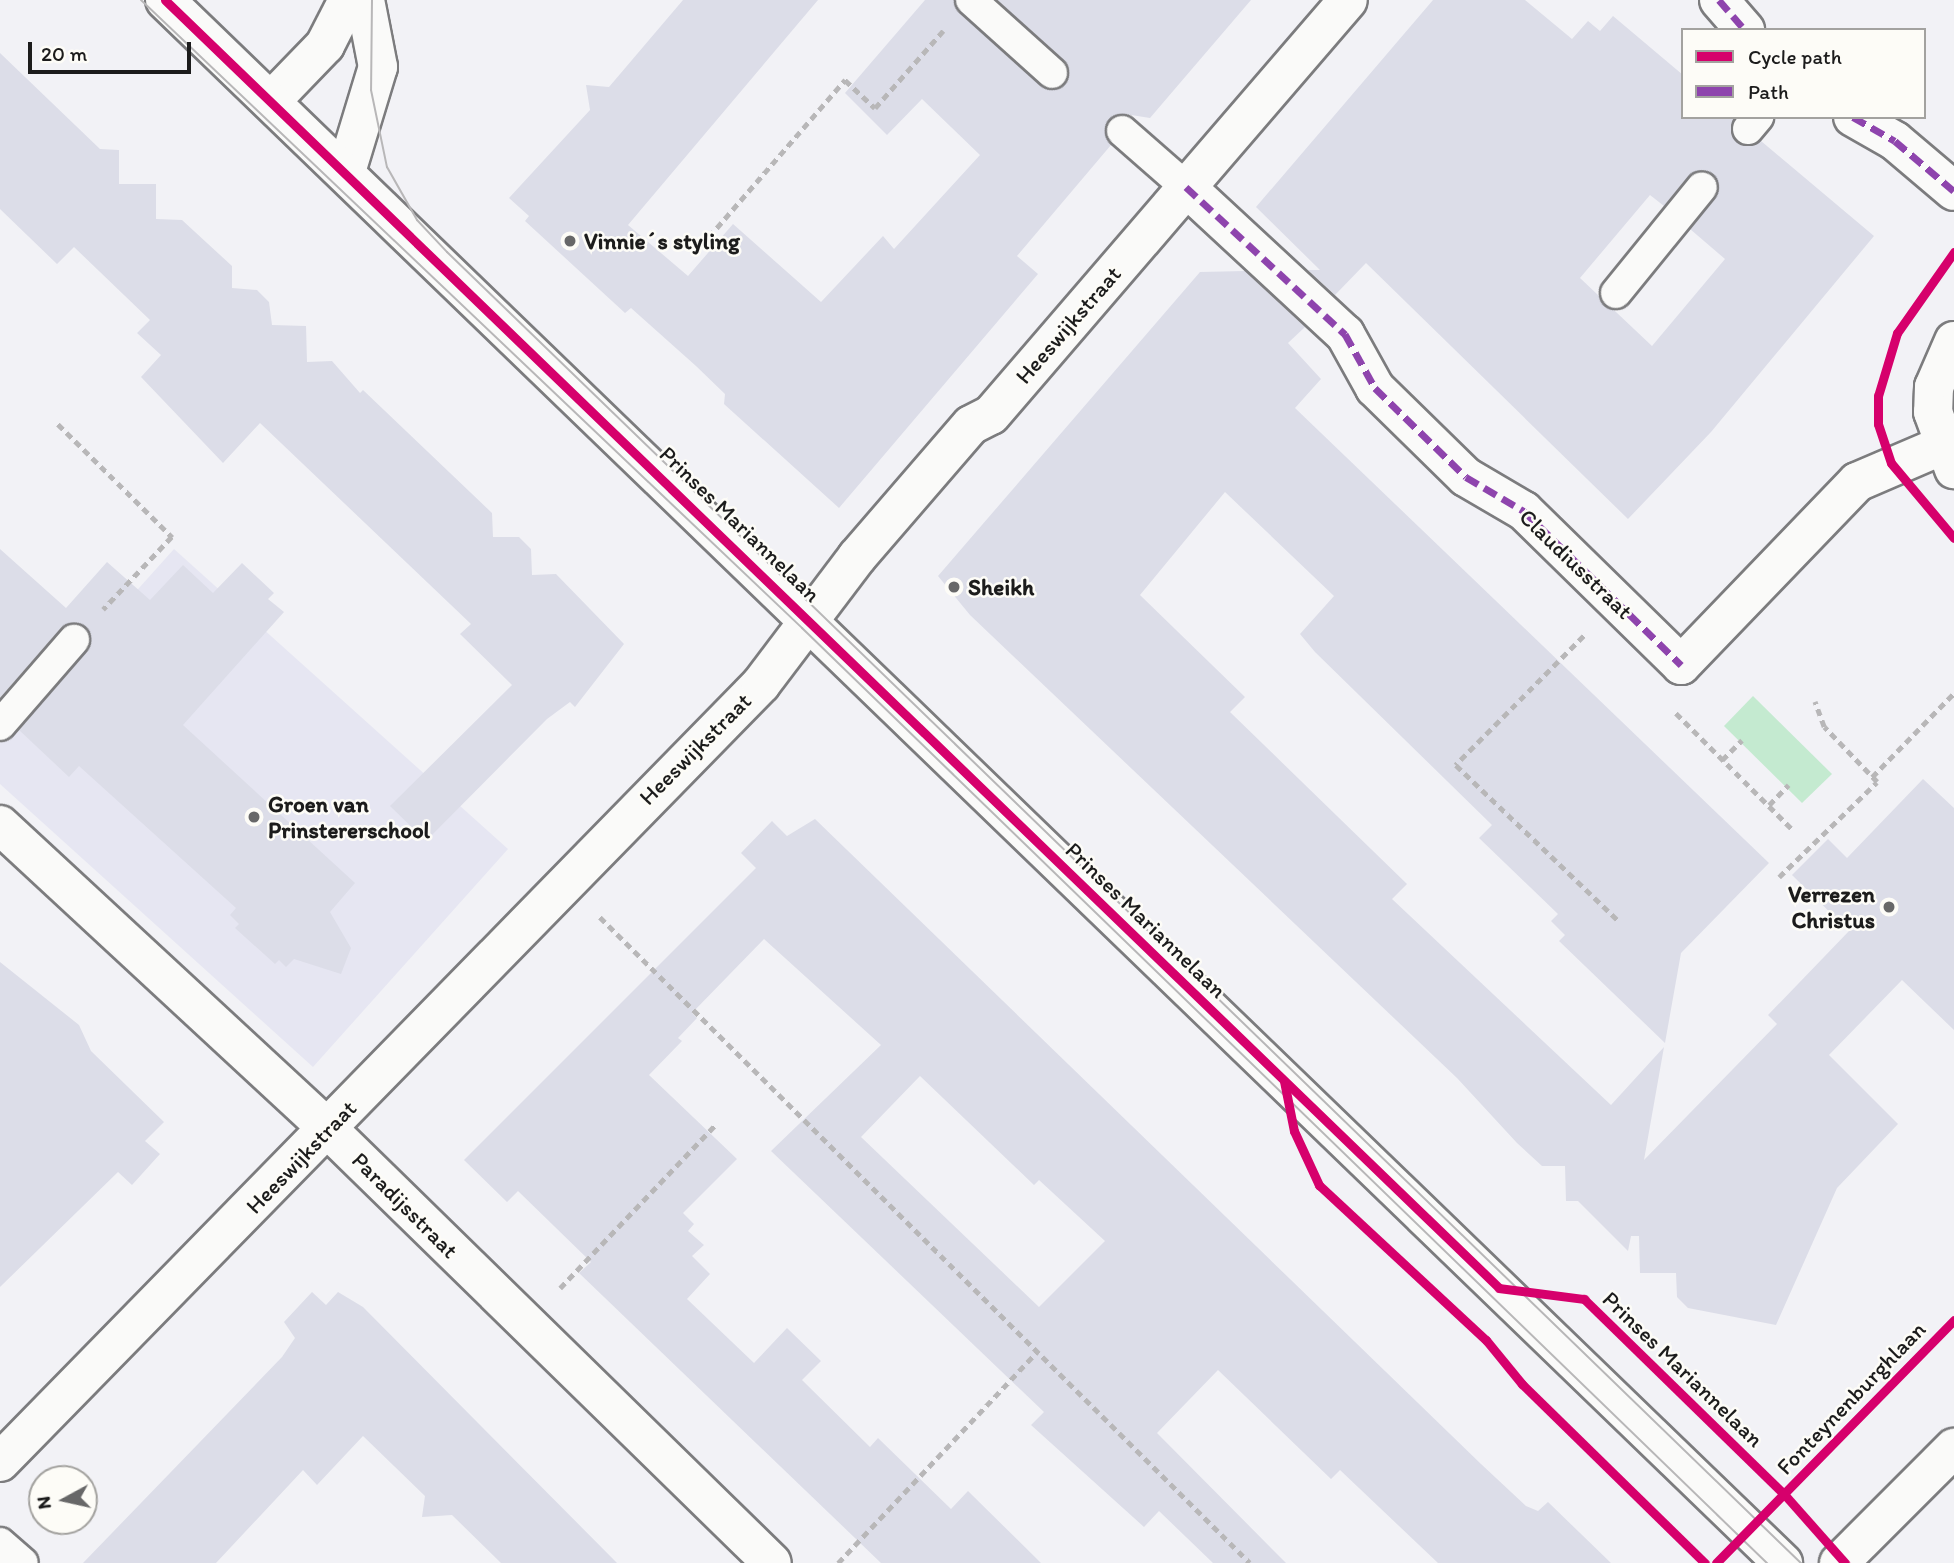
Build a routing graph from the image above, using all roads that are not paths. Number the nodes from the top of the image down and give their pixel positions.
1 (164, 0) edge
2 (348, 0) edge
3 (365, 0) edge
4 (1348, 0) edge
5 (1719, 0) edge
6 (970, 1) edge
7 (1743, 28) edge
8 (1052, 73) dead end
9 (271, 102) junction
10 (1856, 119) edge
11 (1122, 131) dead end
12 (346, 172) junction
13 (1186, 187) junction
14 (1702, 187) dead end
15 (1954, 191) edge
16 (1616, 293) dead end
17 (1954, 341) edge
18 (1947, 458) edge
19 (810, 618) junction
20 (74, 640) road end
21 (0, 725) edge
22 (0, 825) edge
23 (328, 1130) junction
24 (1954, 1448) edge
25 (0, 1462) edge
26 (0, 1543) edge
27 (23, 1563) edge
28 (772, 1563) edge
29 (1783, 1563) edge
30 (1839, 1563) edge

1 - 9 street, Prinses Mariannelaan
2 - 9 street
3 - 12 street
4 - 13 street, Heeswijkstraat
5 - 7 street
6 - 8 lane
9 - 12 street, Prinses Mariannelaan
10 - 15 street
11 - 13 lane
12 - 19 street, Prinses Mariannelaan
13 - 18 street, Claudiusstraat
13 - 19 street, Heeswijkstraat
14 - 16 lane
17 - 18 street
19 - 23 street, Heeswijkstraat
19 - 29 street, Prinses Mariannelaan
20 - 21 lane
22 - 23 street, Paradijsstraat
23 - 25 street, Heeswijkstraat
23 - 28 street, Paradijsstraat
24 - 30 street
26 - 27 lane

